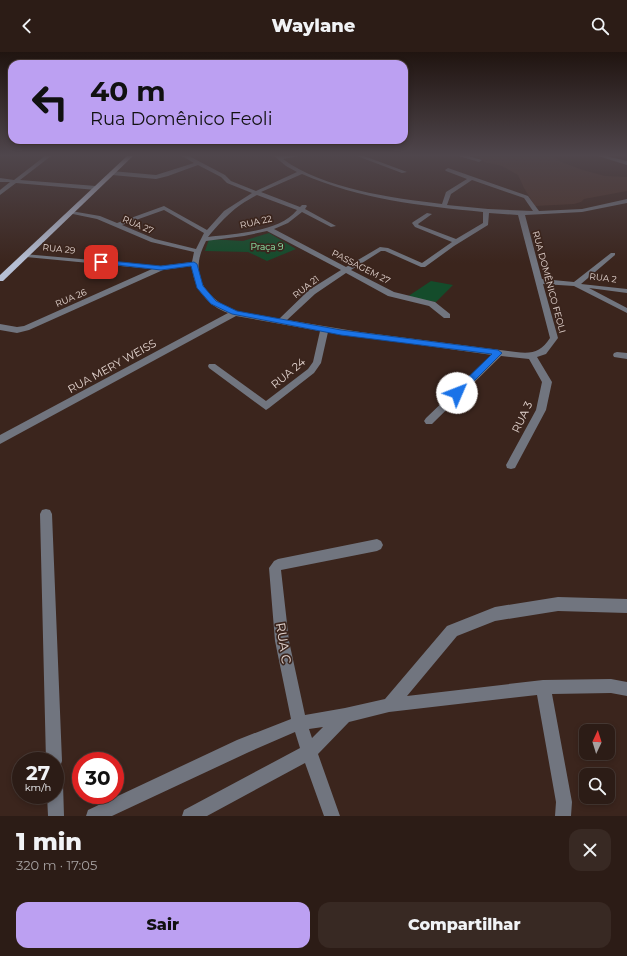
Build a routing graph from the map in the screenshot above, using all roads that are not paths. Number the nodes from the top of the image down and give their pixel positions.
1 (92, 192) edge
2 (253, 192) edge
3 (259, 192) edge
4 (358, 192) edge
5 (450, 192) edge
6 (511, 192) edge
7 (256, 193) junction
8 (627, 201) edge
9 (444, 206) junction
10 (303, 208) junction
11 (486, 212) junction
12 (536, 212) junction
13 (71, 213) junction
14 (521, 213) junction
15 (429, 214) dead end
16 (117, 225) junction
17 (333, 226) dead end
18 (268, 229) junction
19 (206, 236) junction
20 (455, 243) junction
21 (198, 251) junction
22 (613, 254) dead end
23 (26, 255) junction
24 (194, 264) junction
25 (161, 268) junction
26 (346, 270) junction
27 (0, 279) edge
28 (539, 281) junction
29 (576, 284) junction
30 (627, 291) edge
31 (627, 311) edge
32 (235, 313) junction
33 (447, 316) dead end
34 (280, 322) junction
35 (0, 327) edge
36 (324, 330) junction
37 (498, 353) junction
38 (617, 355) dead end
39 (532, 356) junction
40 (627, 356) edge
41 (212, 366) dead end
42 (428, 422) dead end
43 (0, 440) edge
44 (511, 465) dead end
45 (46, 514) dead end
46 (377, 545) dead end
47 (627, 606) edge
48 (543, 687) junction
49 (627, 689) edge
50 (389, 705) junction
51 (345, 716) junction
52 (299, 723) junction
53 (54, 752) edge
54 (309, 752) junction
55 (56, 804) edge
56 (56, 816) edge
57 (94, 816) edge
58 (190, 816) edge
59 (332, 816) edge
60 (562, 816) edge

1 - 13 main road
2 - 7 street
3 - 7 street
4 - 9 street
5 - 9 street
6 - 12 street
7 - 10 street
7 - 19 street
8 - 12 street
9 - 11 street
10 - 17 street
10 - 18 street, RUA 22
11 - 14 street
11 - 20 street
12 - 14 street
13 - 16 street, RUA 27
13 - 23 main road
14 - 28 street, RUA DOMÊNICO FEOLI
15 - 20 street
16 - 19 street
16 - 21 street, RUA 27
18 - 19 street, RUA 22
18 - 26 street, PASSAGEM 27
19 - 21 street
20 - 26 street, RUA 21
21 - 24 street
22 - 29 street
23 - 25 street, RUA 29
23 - 27 main road
24 - 25 street, RUA 26
24 - 32 street
25 - 35 street, RUA 26
26 - 33 street, PASSAGEM 27
26 - 34 street, RUA 21
28 - 29 street, RUA 2
28 - 39 street, RUA DOMÊNICO FEOLI
29 - 30 street, RUA 2
29 - 31 street
32 - 34 street
32 - 43 street, RUA MERY WEISS
34 - 36 street
36 - 37 street
36 - 41 street, RUA 24
37 - 39 street
37 - 42 street
38 - 40 street
39 - 44 street, RUA 3
45 - 53 street
46 - 52 street, RUA C
47 - 50 street
48 - 49 street
48 - 50 street
48 - 60 street
50 - 51 street
51 - 52 street
51 - 54 street
52 - 54 street, RUA C
52 - 57 street
54 - 58 street
54 - 59 street, RUA C
55 - 56 street

